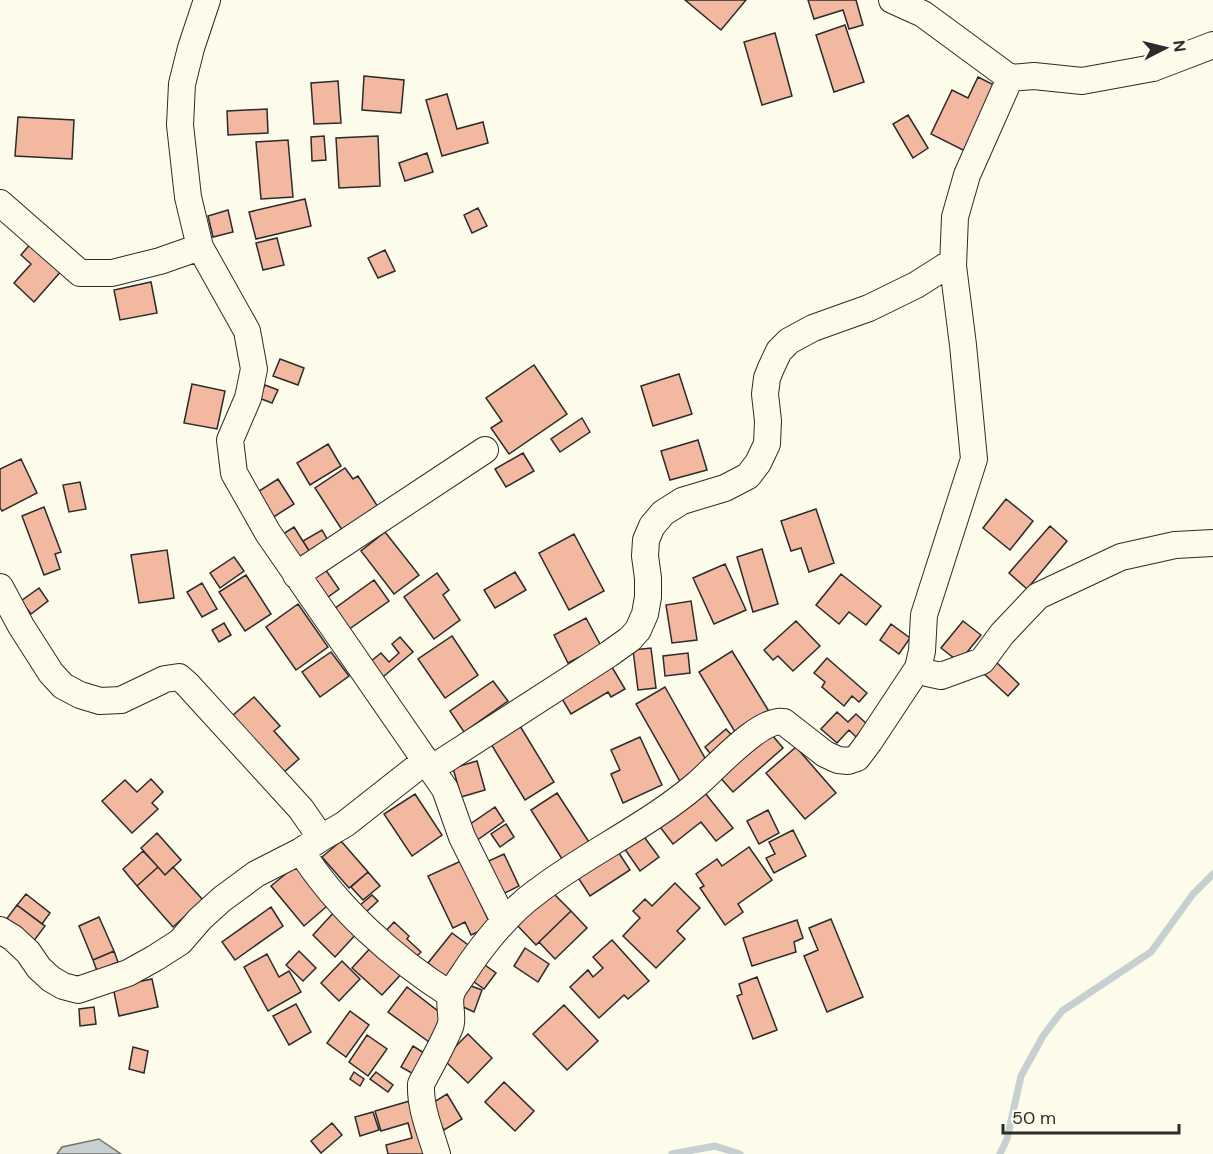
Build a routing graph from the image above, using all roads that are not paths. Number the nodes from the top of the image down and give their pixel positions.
1 (207, 0) edge
2 (892, 0) edge
3 (1213, 45) edge
4 (1010, 78) junction
5 (0, 203) edge
6 (200, 247) junction
7 (952, 266) junction
8 (485, 450) dead end
9 (1213, 543) edge
10 (296, 575) junction
11 (0, 587) edge
12 (918, 668) junction
13 (428, 765) junction
14 (311, 844) junction
15 (504, 921) junction
16 (0, 930) edge
17 (451, 995) junction
18 (437, 1154) edge

1 - 6 street
2 - 4 street
3 - 4 street
4 - 7 street
5 - 6 street
6 - 10 street
7 - 12 street
7 - 13 street
8 - 10 street
9 - 12 street
10 - 13 street
11 - 14 street
12 - 15 street
13 - 14 street
13 - 15 street
14 - 16 street
14 - 17 street
15 - 17 street
17 - 18 street

